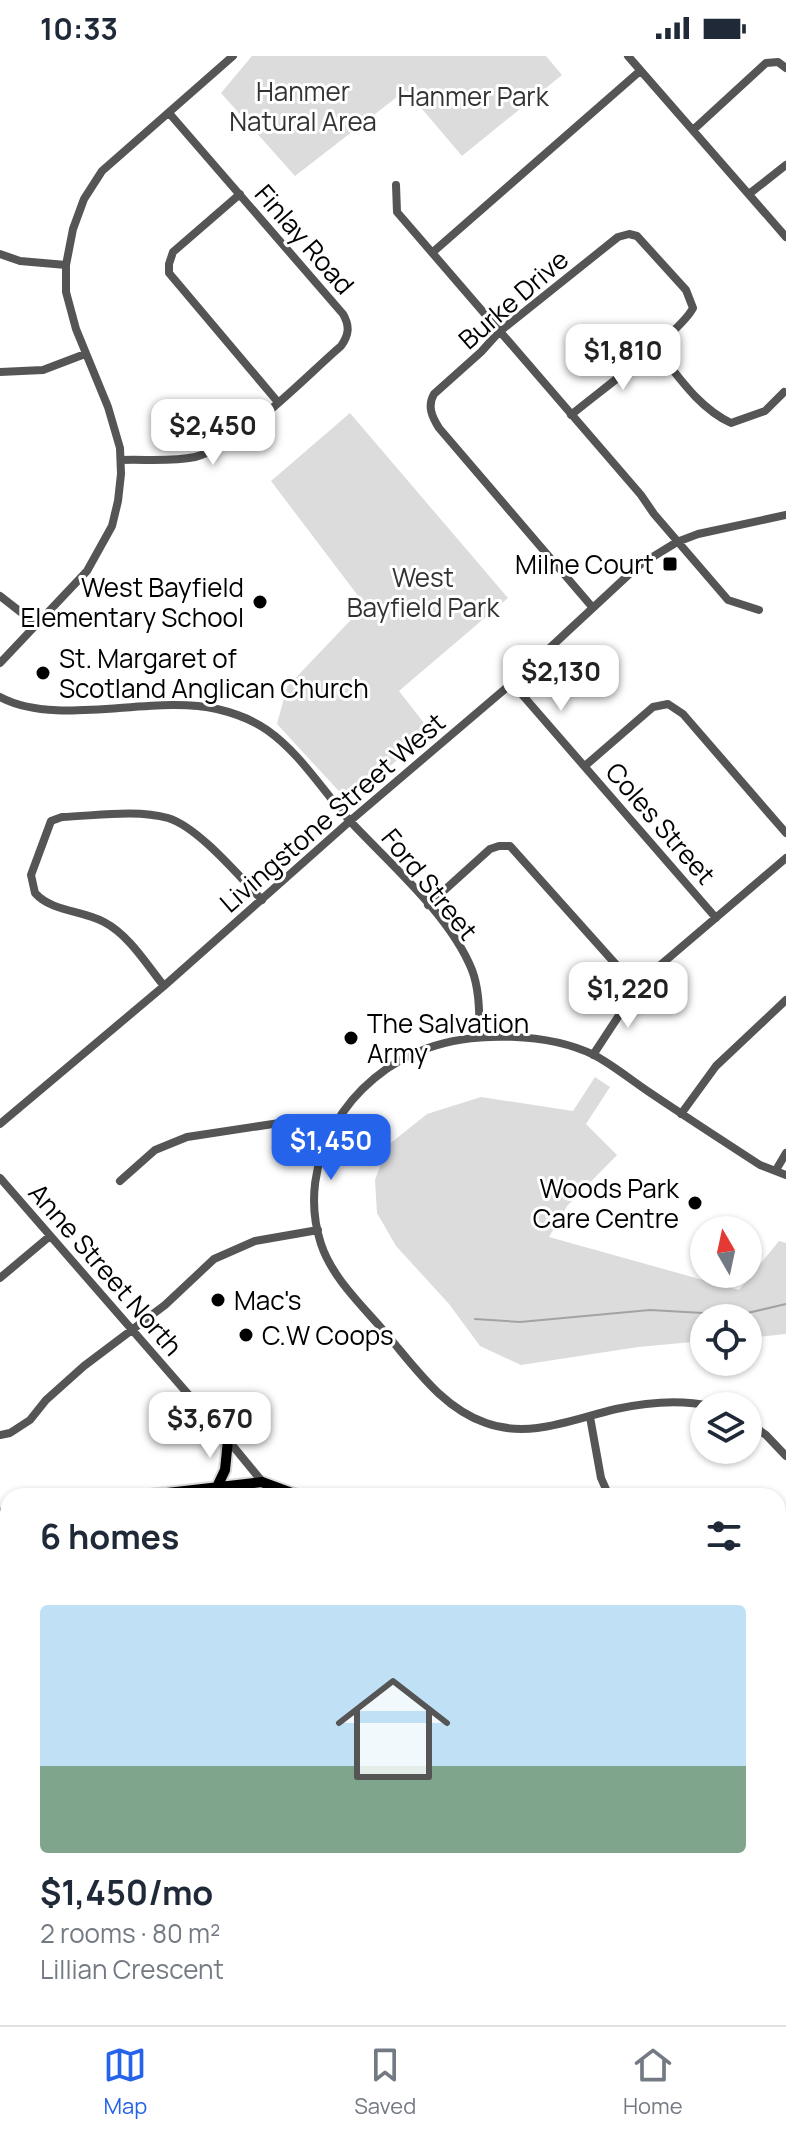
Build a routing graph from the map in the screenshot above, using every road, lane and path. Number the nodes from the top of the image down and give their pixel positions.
1 (233, 56) edge
2 (628, 56) edge
3 (786, 68) edge
4 (640, 71) junction
5 (169, 113) junction
6 (693, 130) junction
7 (786, 165) edge
8 (396, 185) dead end
9 (240, 194) junction
10 (749, 194) junction
11 (786, 237) edge
12 (433, 252) junction
13 (0, 254) edge
14 (66, 265) junction
15 (499, 332) junction
16 (654, 346) junction
17 (85, 354) junction
18 (0, 373) edge
19 (784, 392) edge
20 (277, 401) junction
21 (571, 415) junction
22 (121, 460) junction
23 (786, 515) edge
24 (677, 542) junction
25 (0, 596) edge
26 (593, 608) junction
27 (759, 610) dead end
28 (36, 624) junction
29 (0, 663) edge
30 (512, 683) junction
31 (0, 697) edge
32 (586, 765) junction
33 (350, 821) junction
34 (786, 833) edge
35 (786, 858) edge
36 (262, 900) junction
37 (428, 905) junction
38 (716, 918) junction
39 (164, 986) junction
40 (637, 988) junction
41 (786, 1000) edge
42 (480, 1037) junction
43 (593, 1055) junction
44 (681, 1114) junction
45 (0, 1124) edge
46 (330, 1132) junction
47 (786, 1153) edge
48 (776, 1170) junction
49 (786, 1175) edge
50 (0, 1178) edge
51 (120, 1181) dead end
52 (318, 1230) junction
53 (50, 1236) junction
54 (0, 1278) edge
55 (132, 1331) junction
56 (690, 1404) edge
57 (590, 1417) junction
58 (762, 1432) edge
59 (0, 1435) edge
60 (228, 1440) junction
61 (786, 1456) edge
62 (262, 1482) junction
63 (217, 1487) junction
64 (209, 1488) edge
65 (267, 1488) edge
66 (278, 1488) edge
67 (605, 1488) edge

1 - 5 street
2 - 4 street
3 - 6 street
4 - 6 street
4 - 12 street
5 - 9 street, Finlay Road
5 - 14 street
6 - 10 street
7 - 10 street
8 - 12 street
9 - 20 street, Finlay Road
9 - 20 street
10 - 11 street
12 - 15 street
13 - 14 street
14 - 17 street
15 - 16 street, Burke Drive
15 - 21 street
15 - 26 street, Burke Drive
16 - 19 street
16 - 21 street, Burke Drive
17 - 18 street
17 - 22 street
20 - 22 street, Finlay Road
21 - 24 street
22 - 28 street
23 - 24 street, Livingstone Street West
24 - 26 street, Livingstone Street West
24 - 27 street
25 - 28 street
26 - 30 street, Livingstone Street West
28 - 29 street
30 - 32 street, Coles Street
30 - 33 street, Livingstone Street West
31 - 33 street, Ford Street
32 - 34 street
32 - 38 street, Coles Street
33 - 36 street, Livingstone Street West
33 - 37 street, Ford Street
35 - 38 street
36 - 39 street, Livingstone Street West
36 - 39 street
37 - 40 street
37 - 42 street, Ford Street
38 - 40 street
39 - 45 street, Livingstone Street West
40 - 43 street
41 - 44 street
42 - 43 street
42 - 46 street
43 - 44 street
44 - 48 street
46 - 51 street
46 - 52 street
47 - 48 street
48 - 49 street
50 - 53 street, Anne Street North
52 - 55 street
52 - 57 street
53 - 54 street
53 - 55 street, Anne Street North
55 - 59 street
55 - 60 street, Anne Street North
56 - 57 street
57 - 67 street
58 - 61 street
60 - 62 street, Anne Street North
60 - 63 main road
62 - 63 main road
62 - 65 street, Anne Street North
62 - 66 main road
63 - 64 main road

